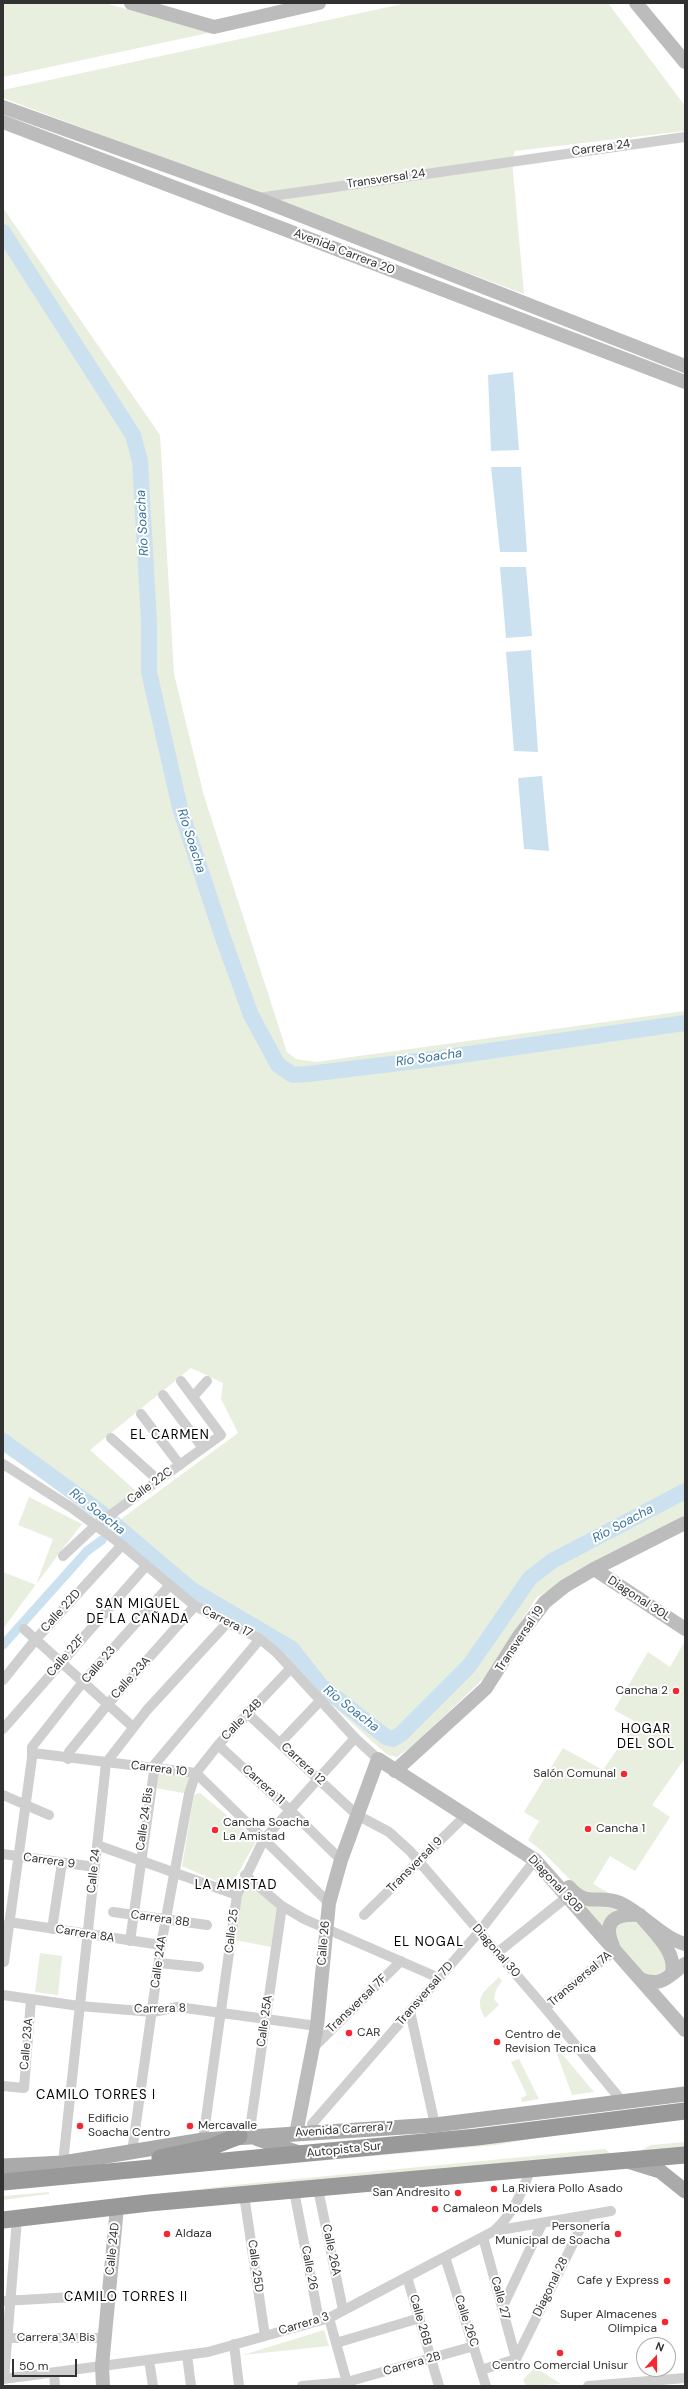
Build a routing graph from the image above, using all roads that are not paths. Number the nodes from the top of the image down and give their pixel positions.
1 (131, 3) edge
2 (319, 3) edge
3 (636, 3) edge
4 (685, 62) edge
5 (3, 107) edge
6 (3, 122) edge
7 (685, 137) edge
8 (517, 160) joint
9 (256, 198) junction
10 (685, 366) edge
11 (685, 382) edge
12 (181, 1381) dead end
13 (207, 1381) dead end
14 (163, 1395) dead end
15 (193, 1397) junction
16 (141, 1414) dead end
17 (111, 1438) dead end
18 (203, 1448) junction
19 (3, 1464) edge
20 (180, 1465) junction
21 (158, 1480) junction
22 (98, 1523) junction
23 (685, 1523) edge
24 (122, 1545) junction
25 (64, 1556) dead end
26 (146, 1566) junction
27 (594, 1570) junction
28 (169, 1586) junction
29 (195, 1606) junction
30 (228, 1622) junction
31 (685, 1628) edge
32 (24, 1629) dead end
33 (36, 1639) junction
34 (260, 1639) junction
35 (61, 1662) junction
36 (290, 1669) junction
37 (3, 1680) edge
38 (83, 1682) junction
39 (320, 1701) junction
40 (108, 1704) junction
41 (248, 1714) junction
42 (134, 1727) junction
43 (3, 1729) edge
44 (355, 1738) junction
45 (280, 1744) junction
46 (218, 1745) junction
47 (32, 1750) junction
48 (68, 1756) junction
49 (378, 1760) junction
50 (106, 1763) junction
51 (153, 1768) junction
52 (398, 1768) junction
53 (196, 1774) junction
54 (318, 1779) junction
55 (3, 1795) edge
56 (26, 1805) junction
57 (291, 1811) junction
58 (49, 1815) dead end
59 (357, 1815) junction
60 (466, 1815) junction
61 (264, 1839) junction
62 (97, 1845) junction
63 (3, 1854) edge
64 (18, 1856) junction
65 (140, 1860) junction
66 (341, 1860) junction
67 (535, 1860) junction
68 (418, 1861) junction
69 (62, 1862) junction
70 (95, 1867) junction
71 (176, 1873) junction
72 (245, 1875) junction
73 (570, 1894) junction
74 (236, 1895) junction
75 (328, 1903) junction
76 (282, 1906) junction
77 (113, 1912) dead end
78 (133, 1915) junction
79 (364, 1915) dead end
80 (640, 1915) junction
81 (166, 1920) junction
82 (9, 1922) junction
83 (207, 1925) dead end
84 (52, 1929) junction
85 (325, 1929) junction
86 (479, 1932) junction
87 (88, 1934) junction
88 (130, 1941) junction
89 (5, 1944) edge
90 (684, 1944) edge
91 (161, 1945) junction
92 (615, 1950) junction
93 (498, 1954) junction
94 (401, 1961) junction
95 (4, 1962) edge
96 (159, 1963) junction
97 (685, 1964) edge
98 (199, 1967) dead end
99 (672, 1973) junction
100 (439, 1978) junction
101 (640, 1978) junction
102 (3, 1995) edge
103 (31, 2000) junction
104 (79, 2006) junction
105 (545, 2008) junction
106 (410, 2011) junction
107 (153, 2012) junction
108 (221, 2012) junction
109 (266, 2019) junction
110 (317, 2026) junction
111 (685, 2030) edge
112 (314, 2047) junction
113 (3, 2086) edge
114 (685, 2094) edge
115 (622, 2102) junction
116 (685, 2112) edge
117 (312, 2124) dead end
118 (435, 2125) junction
119 (296, 2134) junction
120 (244, 2136) junction
121 (202, 2140) junction
122 (132, 2152) junction
123 (302, 2154) junction
124 (685, 2156) edge
125 (628, 2162) junction
126 (63, 2163) junction
127 (3, 2166) edge
128 (530, 2170) junction
129 (82, 2175) junction
130 (3, 2182) edge
131 (318, 2189) junction
132 (294, 2191) junction
133 (685, 2191) edge
134 (244, 2195) junction
135 (117, 2207) junction
136 (611, 2211) dead end
137 (587, 2216) junction
138 (10, 2220) edge
139 (542, 2224) junction
140 (494, 2231) junction
141 (483, 2237) junction
142 (445, 2257) junction
143 (407, 2277) junction
144 (108, 2295) junction
145 (7, 2301) edge
146 (502, 2308) junction
147 (343, 2310) junction
148 (420, 2318) junction
149 (324, 2319) junction
150 (265, 2336) junction
151 (8, 2338) junction
152 (105, 2338) junction
153 (336, 2343) junction
154 (234, 2344) junction
155 (474, 2346) junction
156 (187, 2355) junction
157 (431, 2359) junction
158 (516, 2359) junction
159 (150, 2360) junction
160 (102, 2366) junction
161 (481, 2370) junction
162 (54, 2373) junction
163 (685, 2378) edge
164 (8, 2381) edge
165 (348, 2384) edge
166 (55, 2386) edge
167 (103, 2386) edge
168 (153, 2386) edge
169 (191, 2386) edge
170 (239, 2386) edge
171 (302, 2386) edge
172 (439, 2386) edge
173 (486, 2386) edge
174 (588, 2386) edge

1 - 2 street
3 - 4 street
5 - 9 street, Avenida Carrera 20
6 - 11 street, Avenida Carrera 20
7 - 8 street, Carrera 24
8 - 9 street, Transversal 24
9 - 10 street, Avenida Carrera 20
12 - 15 street
13 - 15 street
14 - 18 street
15 - 18 street, Calle 22C
16 - 20 street
17 - 21 street
18 - 20 street, Calle 22C
19 - 22 street, Carrera 17
20 - 21 street, Calle 22C
21 - 22 street, Calle 22C
22 - 24 street, Carrera 17
22 - 25 street, Calle 22C
23 - 27 street, Transversal 19
24 - 26 street, Carrera 17
24 - 33 street, Calle 22D
26 - 28 street, Carrera 17
26 - 35 street, Calle 22F
27 - 31 street, Diagonal 30L
27 - 52 street, Transversal 19
28 - 29 street, Carrera 17
28 - 38 street, Calle 23
29 - 30 street, Carrera 17
29 - 40 street, Calle 23A
30 - 34 street, Carrera 17
30 - 42 street
32 - 33 street
33 - 35 street
33 - 37 street, Calle 22D
34 - 36 street, Carrera 17
34 - 51 street
35 - 38 street
35 - 43 street, Calle 22F
36 - 39 street, Carrera 17
36 - 41 street, Calle 24B
38 - 40 street
38 - 47 street, Calle 23
39 - 44 street, Carrera 17
39 - 45 street
40 - 42 street
40 - 48 street, Calle 23A
41 - 45 street, Carrera 12
41 - 46 street, Calle 24B
42 - 50 street
44 - 49 street, Carrera 17
44 - 54 street, Calle 25
45 - 54 street, Carrera 12
46 - 53 street, Calle 24B
46 - 57 street, Carrera 11
47 - 48 street, Carrera 10
47 - 56 street
48 - 50 street, Carrera 10
49 - 52 street, Carrera 17
49 - 59 street, Calle 26
50 - 51 street, Carrera 10
50 - 62 street, Calle 24
51 - 53 street, Carrera 10
51 - 65 street, Calle 24 Bis
52 - 60 street, Diagonal 30B
52 - 73 street, Diagonal 30B
53 - 61 street, Carrera 10
53 - 71 street, Calle 24A
54 - 57 street, Calle 25
54 - 59 street, Carrera 12
55 - 56 street
56 - 58 street
56 - 64 street
57 - 61 street, Calle 25
57 - 66 street, Carrera 11
59 - 66 street, Calle 26
59 - 68 street, Diagonal 30
60 - 67 street, Diagonal 30B
60 - 68 street, Transversal 9
61 - 72 street, Calle 25
61 - 75 street, Carrera 10
62 - 65 street
62 - 70 street, Calle 24
63 - 64 street, Carrera 9
64 - 69 street, Carrera 9
64 - 82 street
65 - 71 street
65 - 78 street, Calle 24 Bis
66 - 75 street, Calle 26
67 - 73 street, Diagonal 30B
67 - 86 street, Transversal 7D
68 - 79 street, Transversal 9
68 - 86 street, Diagonal 30
69 - 70 street, Carrera 9
69 - 84 street
70 - 87 street, Calle 24
71 - 74 street
71 - 81 street, Calle 24A
72 - 74 street, Calle 25
72 - 76 street
73 - 80 street
73 - 92 street, Diagonal 30B
73 - 93 street
74 - 108 street, Calle 25
75 - 85 street, Calle 26
76 - 85 street
76 - 109 street, Calle 25A
77 - 78 street, Carrera 8B
78 - 81 street, Carrera 8B
78 - 88 street, Calle 24 Bis
80 - 90 street
80 - 92 street
80 - 99 street
81 - 83 street, Carrera 8B
81 - 91 street, Calle 24A
82 - 84 street, Carrera 8A
82 - 89 street
84 - 87 street, Carrera 8A
85 - 94 street
85 - 110 street, Calle 26
86 - 93 street, Diagonal 30
86 - 100 street, Transversal 7D
87 - 88 street, Carrera 8A
87 - 104 street, Calle 24
88 - 91 street, Carrera 8A
89 - 95 street
91 - 96 street, Calle 24A
92 - 101 street, Diagonal 30B
92 - 105 street, Transversal 7A
93 - 105 street, Diagonal 30
94 - 100 street
94 - 112 street, Transversal 7F
96 - 98 street
96 - 107 street, Calle 24A
97 - 99 street
99 - 101 street
100 - 106 street, Transversal 7D
101 - 111 street, Diagonal 30B
102 - 103 street, Carrera 8
103 - 104 street, Carrera 8
103 - 113 street, Calle 23A
104 - 107 street, Carrera 8
104 - 126 street, Calle 24
105 - 115 street, Diagonal 30
106 - 117 street, Transversal 7D
106 - 118 street
107 - 108 street, Carrera 8
107 - 122 street, Calle 24A
108 - 109 street, Carrera 8
108 - 121 street, Calle 25
109 - 110 street, Carrera 8
109 - 120 street, Calle 25A
110 - 112 street, Calle 26
112 - 119 street, Calle 26
114 - 115 main road, Avenida Carrera 7
115 - 118 main road, Avenida Carrera 7
116 - 123 highway, Autopista Sur
118 - 119 main road, Avenida Carrera 7
119 - 120 main road, Avenida Carrera 7
120 - 121 main road, Avenida Carrera 7
120 - 123 main road
120 - 129 highway
121 - 122 main road, Avenida Carrera 7
122 - 126 main road, Avenida Carrera 7
123 - 129 highway, Autopista Sur
124 - 125 highway
125 - 128 highway
125 - 133 main road
126 - 127 main road, Avenida Carrera 7
128 - 131 highway
128 - 140 street
129 - 130 highway, Autopista Sur
131 - 132 highway
131 - 147 street, Calle 26A
132 - 134 highway
132 - 149 street, Calle 26
134 - 135 highway
134 - 150 street, Calle 25D
135 - 138 highway
135 - 144 street, Calle 24D
136 - 137 street, Carrera 3
137 - 139 street, Carrera 3
137 - 158 street, Diagonal 28
138 - 145 street
139 - 140 street, Carrera 3
139 - 146 street
140 - 141 street, Carrera 3
141 - 142 street, Carrera 3
141 - 146 street, Calle 27
142 - 143 street, Carrera 3
142 - 155 street, Calle 26C
143 - 147 street, Carrera 3
143 - 148 street, Calle 26B
144 - 145 street
144 - 152 street, Calle 24D
145 - 151 street
146 - 158 street, Calle 27
147 - 149 street, Carrera 3
148 - 153 street
148 - 157 street, Calle 26B
149 - 150 street, Carrera 3
149 - 153 street, Calle 26
150 - 154 street, Carrera 3
151 - 152 street, Carrera 3A Bis
151 - 164 street
152 - 160 street, Calle 24D
153 - 165 street, Calle 26
154 - 156 street, Carrera 3
154 - 170 street
155 - 157 street, Carrera 2B
155 - 161 street, Calle 26C
156 - 159 street, Carrera 3
156 - 169 street
157 - 165 street, Carrera 2B
157 - 172 street, Calle 26B
158 - 161 street
159 - 160 street, Carrera 3
159 - 168 street
160 - 162 street, Carrera 3
160 - 167 street, Calle 24D
161 - 173 street, Calle 26C
162 - 164 street, Carrera 3
162 - 166 street
163 - 174 street
165 - 171 street, Carrera 2B

